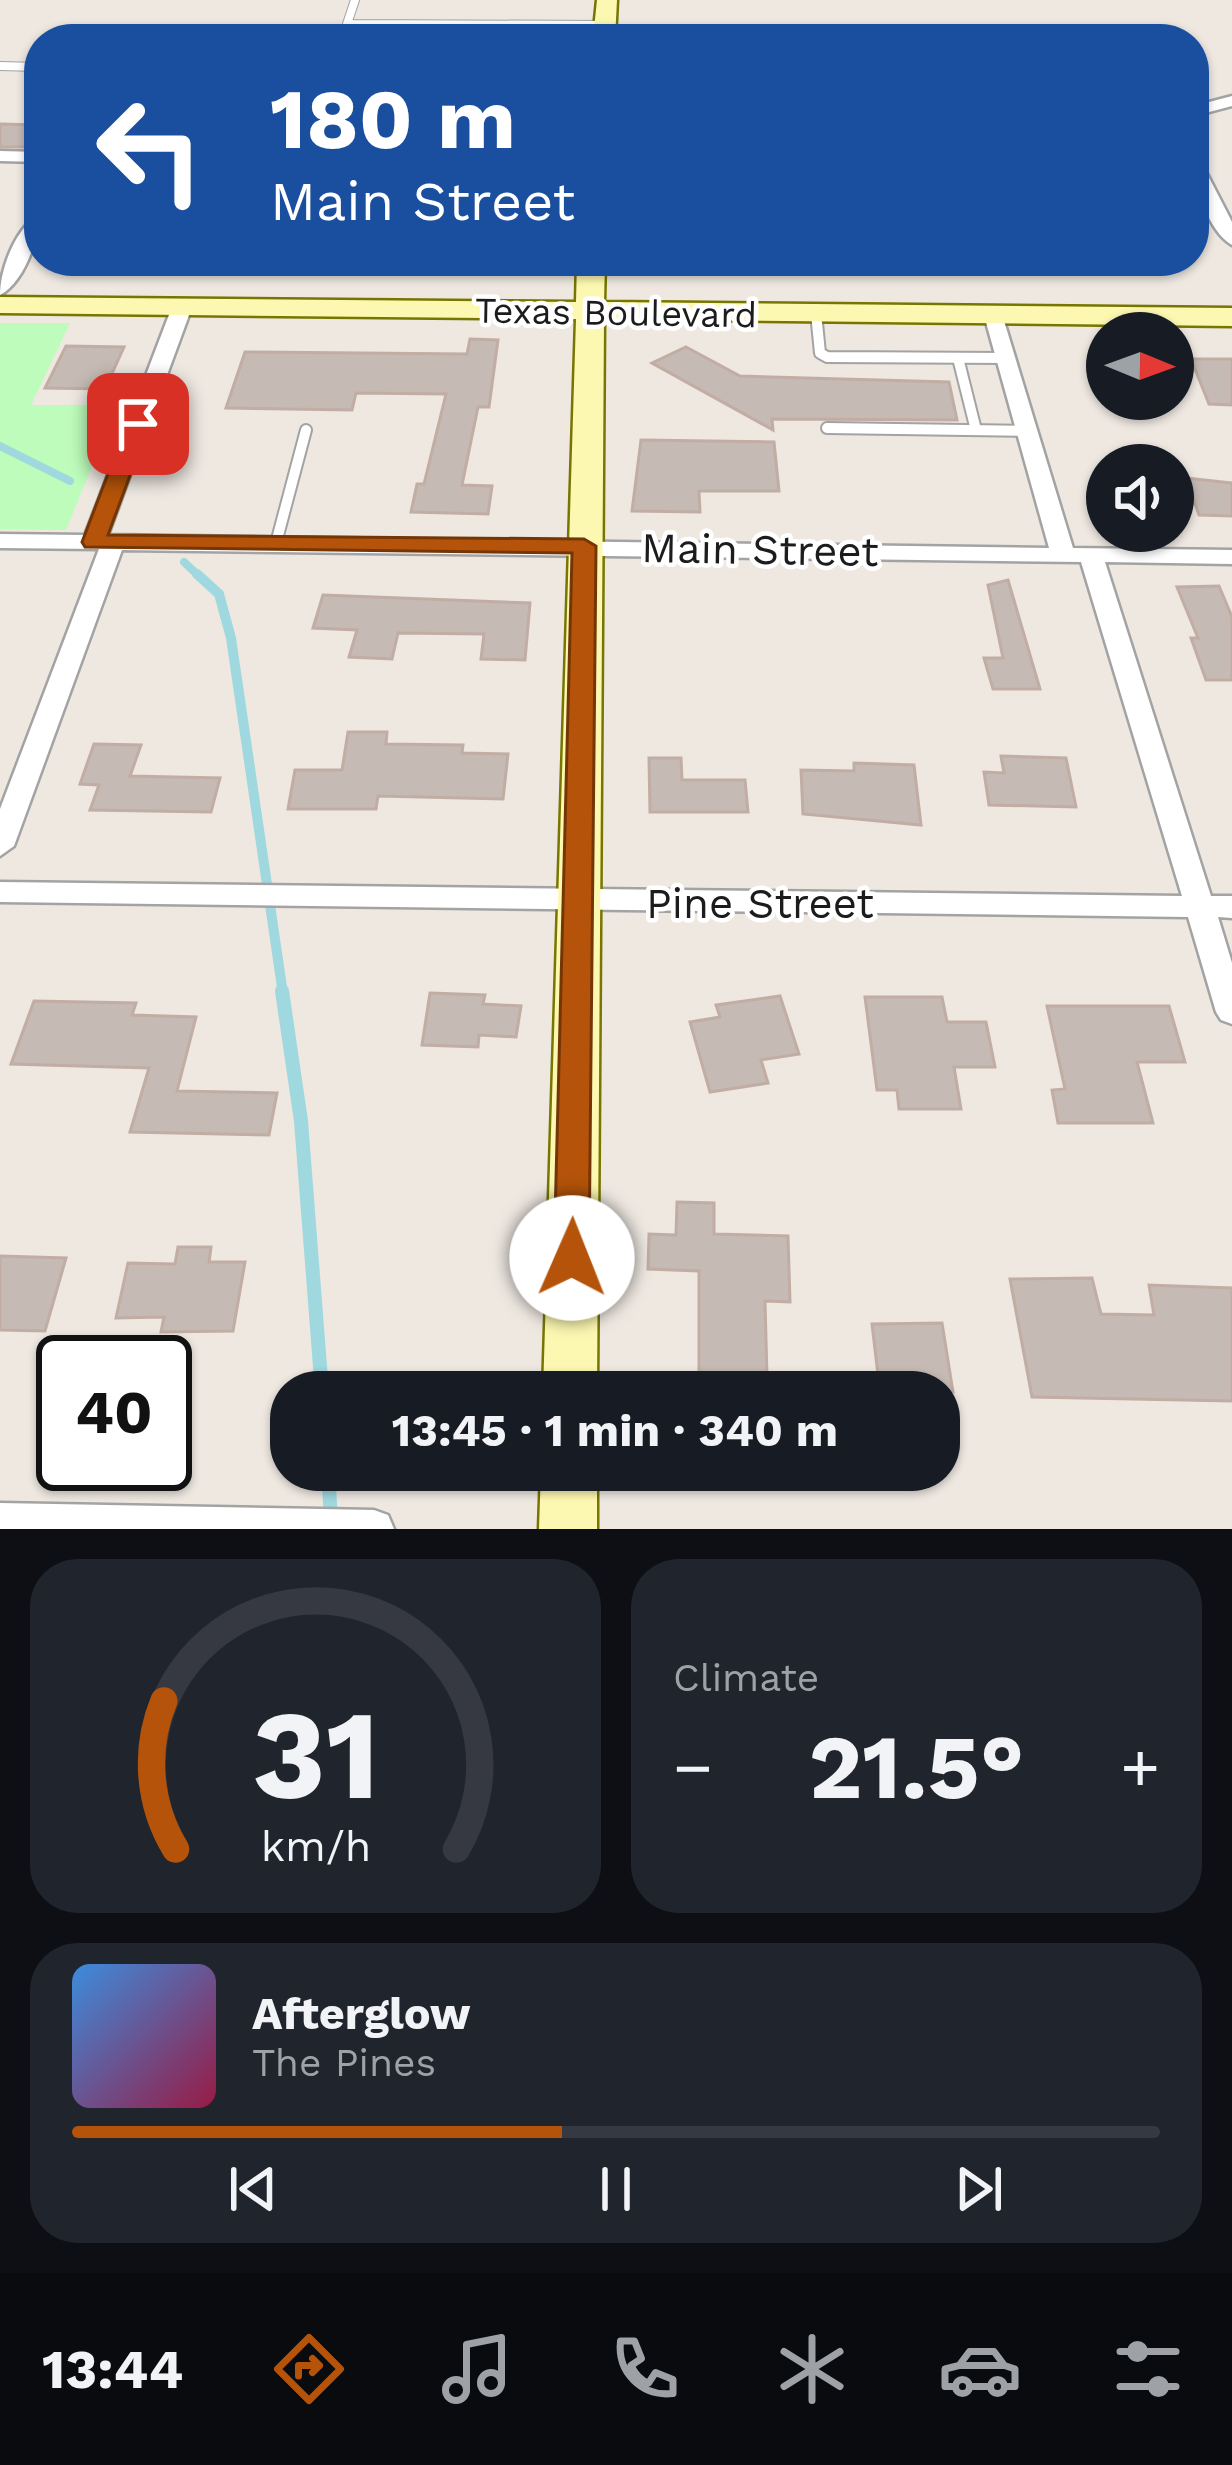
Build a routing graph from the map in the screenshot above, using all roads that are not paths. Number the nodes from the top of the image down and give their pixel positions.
1 (355, 0) edge
2 (394, 24) edge
3 (1209, 195) edge
4 (1232, 239) edge
5 (24, 247) edge
6 (590, 276) edge
7 (0, 289) edge
8 (0, 305) edge
9 (182, 307) junction
10 (587, 311) junction
11 (816, 314) junction
12 (994, 315) junction
13 (1232, 317) edge
14 (958, 358) junction
15 (1006, 358) junction
16 (827, 428) dead end
17 (306, 430) dead end
18 (976, 430) junction
19 (1028, 431) junction
20 (0, 541) edge
21 (103, 542) junction
22 (276, 543) junction
23 (584, 546) junction
24 (1077, 555) junction
25 (1232, 557) edge
26 (0, 846) edge
27 (0, 892) edge
28 (576, 902) junction
29 (1199, 906) junction
30 (1232, 907) edge
31 (1232, 1012) edge
32 (570, 1371) edge
33 (569, 1491) edge
34 (0, 1522) edge
35 (308, 1528) edge
36 (374, 1529) edge
37 (568, 1529) edge

1 - 2 lane
3 - 4 street
5 - 7 street
6 - 10 street
8 - 9 street, Texas Boulevard
9 - 10 street, Texas Boulevard
9 - 21 street
10 - 11 street, Texas Boulevard
10 - 23 street
11 - 12 street, Texas Boulevard
11 - 14 lane
12 - 13 street, Texas Boulevard
12 - 15 street
14 - 15 lane
14 - 18 lane
15 - 19 street
16 - 18 lane
17 - 22 lane
18 - 19 lane
19 - 24 street
20 - 21 street, Main Street
21 - 22 street, Main Street
21 - 26 street
22 - 23 street, Main Street
23 - 24 street, Main Street
23 - 28 street
24 - 25 street, Main Street
24 - 29 street
27 - 28 street, Pine Street
28 - 29 street, Pine Street
28 - 32 street
29 - 30 street, Pine Street
29 - 31 street
33 - 37 street
34 - 35 street
35 - 36 street

